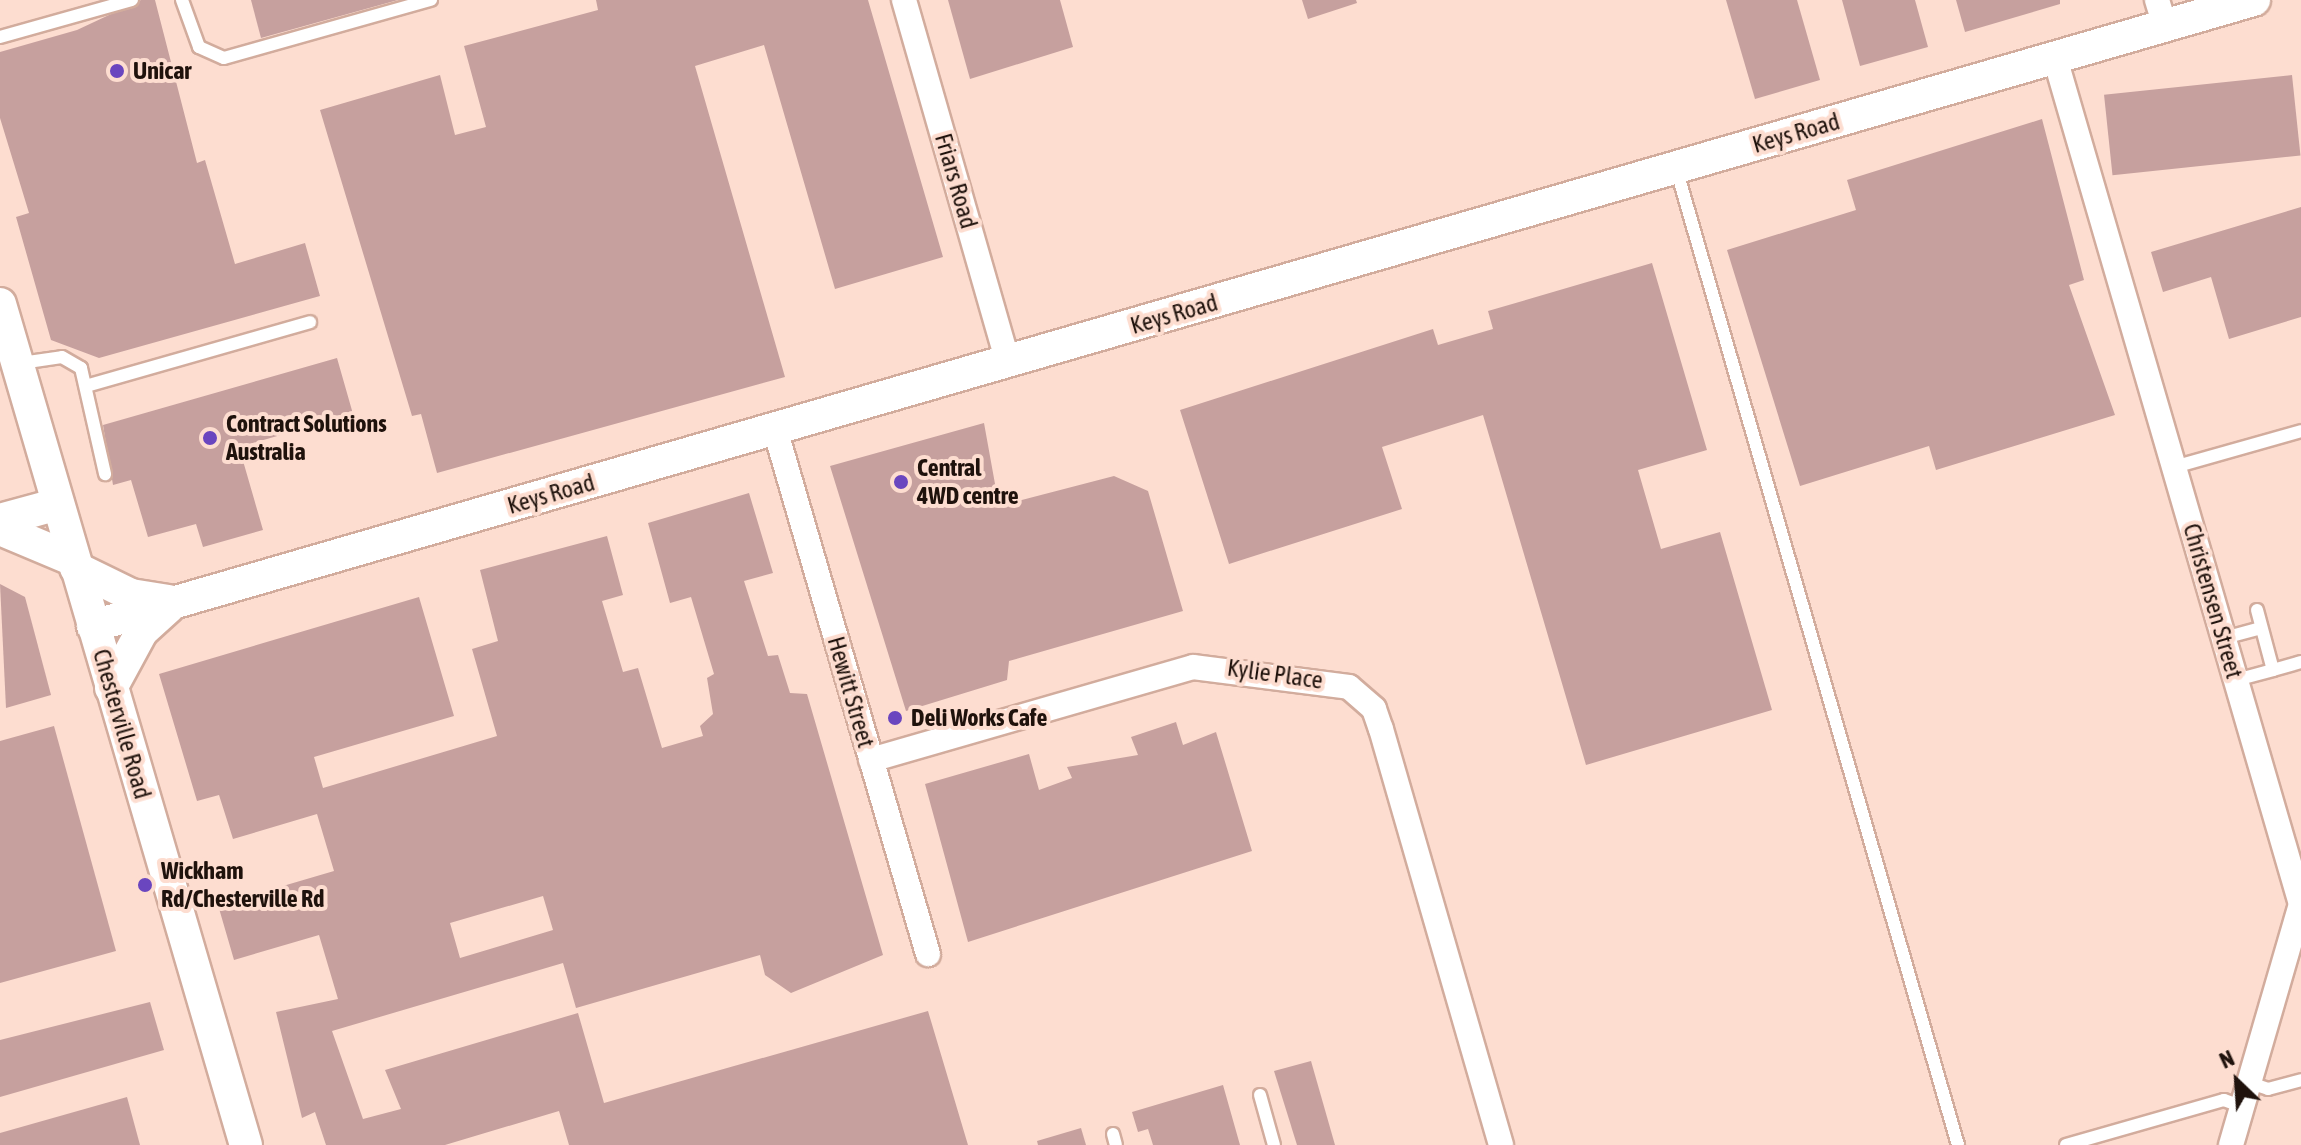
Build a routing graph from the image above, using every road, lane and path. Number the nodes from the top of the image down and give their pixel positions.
1 (132, 0) edge
2 (182, 0) edge
3 (431, 0) edge
4 (904, 0) edge
5 (2254, 0) edge
6 (2161, 13) edge
7 (0, 37) edge
8 (2055, 58) junction
9 (1676, 168) junction
10 (0, 304) edge
11 (310, 322) dead end
12 (1008, 362) junction
13 (17, 364) junction
14 (86, 386) junction
15 (775, 429) junction
16 (2301, 431) edge
17 (2174, 467) junction
18 (105, 474) dead end
19 (58, 504) junction
20 (0, 520) edge
21 (0, 529) edge
22 (75, 564) junction
23 (176, 602) junction
24 (2257, 610) dead end
25 (93, 626) junction
26 (2261, 628) junction
27 (2224, 638) junction
28 (2301, 662) edge
29 (2273, 670) junction
30 (2236, 680) junction
31 (111, 688) junction
32 (871, 760) junction
33 (928, 954) dead end
34 (2294, 954) edge
35 (2301, 1080) edge
36 (2250, 1083) junction
37 (1260, 1095) dead end
38 (2243, 1107) junction
39 (246, 1145) edge
40 (1274, 1145) edge
41 (1501, 1145) edge
42 (1958, 1145) edge
43 (2066, 1145) edge
44 (2231, 1145) edge

1 - 7 lane
2 - 3 lane
4 - 12 street, Friars Road
5 - 6 street, Keys Road
6 - 8 street, Keys Road
8 - 9 street, Keys Road
8 - 17 street, Christensen Street
9 - 12 street, Keys Road
9 - 42 lane
10 - 13 street, Chesterville Road
11 - 14 lane
12 - 15 street, Keys Road
13 - 14 lane
13 - 19 street, Chesterville Road
14 - 18 lane
15 - 23 street, Keys Road
15 - 32 street, Hewitt Street
16 - 17 lane
17 - 27 street, Christensen Street
19 - 20 street
19 - 22 street, Chesterville Road
21 - 22 street
22 - 23 street
22 - 25 street, Chesterville Road
23 - 25 street, Keys Road
23 - 31 street
24 - 26 lane
25 - 31 street, Chesterville Road
26 - 27 lane
26 - 29 lane
27 - 30 street, Christensen Street
28 - 29 lane
29 - 30 lane
30 - 34 street, Christensen Street
31 - 39 street, Chesterville Road
32 - 33 street, Hewitt Street
32 - 41 street, Kylie Place
34 - 36 street, Christensen Street
35 - 36 lane
36 - 38 street, Christensen Street
37 - 40 lane
38 - 43 lane
38 - 44 street, Christensen Street

